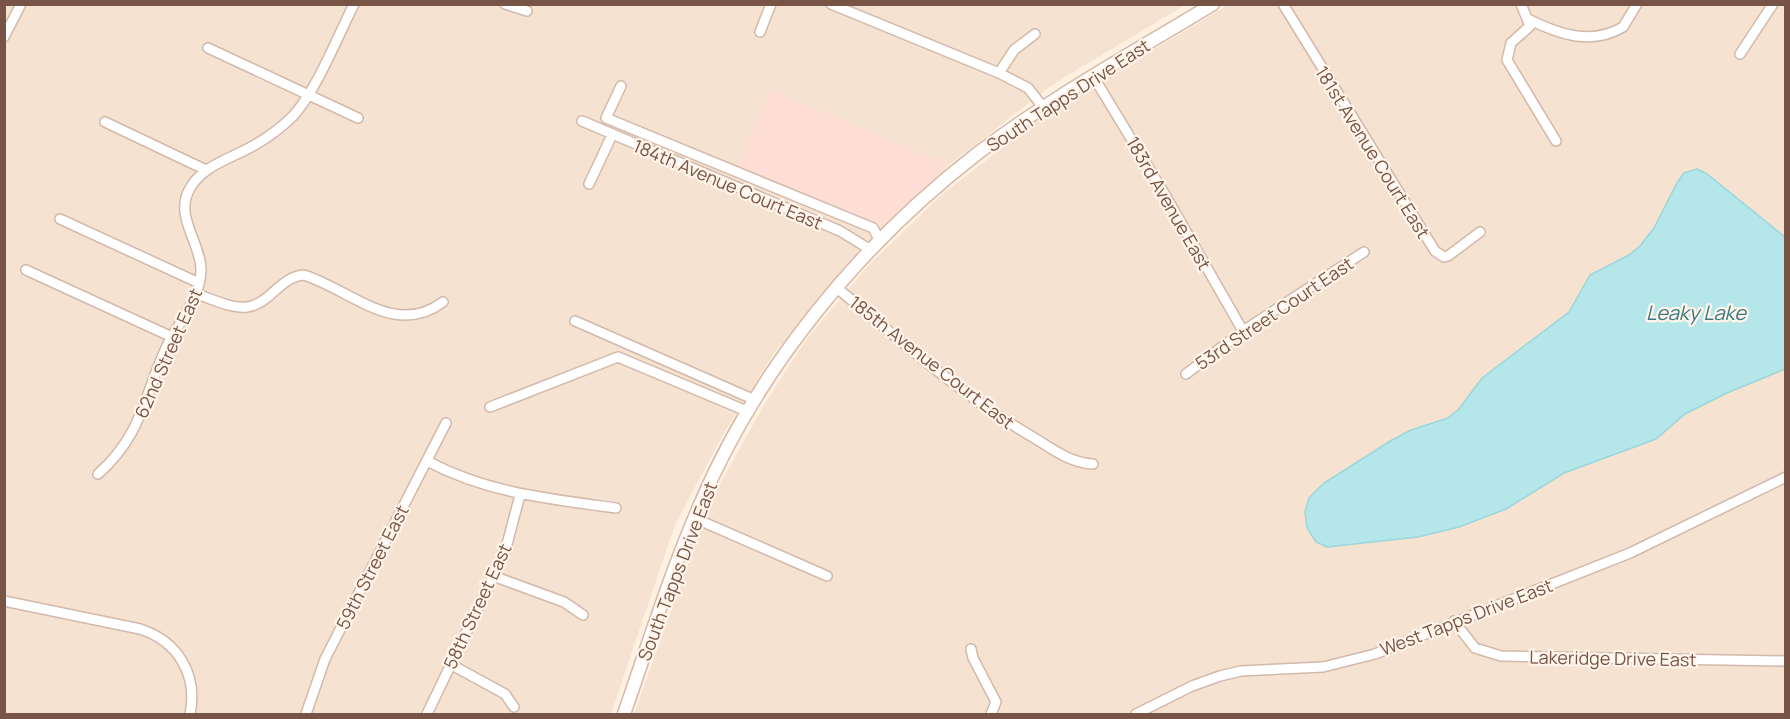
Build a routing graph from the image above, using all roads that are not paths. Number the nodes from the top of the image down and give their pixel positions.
1 (21, 4) edge
2 (354, 4) edge
3 (505, 4) edge
4 (514, 4) edge
5 (771, 4) edge
6 (831, 4) edge
7 (1213, 4) edge
8 (1283, 4) edge
9 (1521, 4) edge
10 (1637, 4) edge
11 (1773, 4) edge
12 (1528, 19) junction
13 (760, 32) dead end
14 (1035, 34) dead end
15 (4, 37) edge
16 (208, 48) dead end
17 (1740, 54) dead end
18 (999, 73) junction
19 (1093, 76) junction
20 (621, 86) dead end
21 (308, 95) junction
22 (1043, 107) junction
23 (358, 118) dead end
24 (582, 121) dead end
25 (105, 122) dead end
26 (612, 135) junction
27 (1556, 141) dead end
28 (206, 170) junction
29 (589, 184) dead end
30 (60, 219) dead end
31 (1480, 232) dead end
32 (880, 241) junction
33 (871, 250) junction
34 (1364, 252) dead end
35 (26, 270) dead end
36 (199, 284) junction
37 (837, 288) junction
38 (197, 294) junction
39 (442, 302) dead end
40 (574, 321) dead end
41 (1243, 331) junction
42 (172, 337) junction
43 (1186, 374) dead end
44 (755, 400) junction
45 (490, 407) dead end
46 (749, 412) junction
47 (446, 423) dead end
48 (427, 460) junction
49 (1093, 464) dead end
50 (98, 474) dead end
51 (1785, 477) edge
52 (520, 495) junction
53 (616, 508) dead end
54 (694, 518) junction
55 (494, 576) junction
56 (827, 576) dead end
57 (4, 601) edge
58 (583, 615) dead end
59 (1454, 621) junction
60 (971, 649) dead end
61 (1785, 661) edge
62 (450, 664) junction
63 (514, 707) dead end
64 (190, 714) edge
65 (306, 714) edge
66 (427, 714) edge
67 (624, 714) edge
68 (991, 714) edge
69 (1136, 714) edge

1 - 15 street
2 - 21 street, 62nd Street East
3 - 4 street
5 - 13 street
6 - 18 street
7 - 19 street, South Tapps Drive East
8 - 31 street, 181st Avenue Court East
9 - 12 street
10 - 12 street
11 - 17 street
12 - 27 street
14 - 18 street
16 - 21 street
18 - 22 street
19 - 22 street, South Tapps Drive East
19 - 41 street, 183rd Avenue East
20 - 32 street
21 - 23 street
21 - 28 street, 62nd Street East
22 - 32 street, South Tapps Drive East
24 - 26 street, 184th Avenue Court East
25 - 28 street
26 - 29 street
26 - 33 street, 184th Avenue Court East
28 - 36 street, 62nd Street East
30 - 36 street
32 - 33 street, South Tapps Drive East
33 - 37 street, South Tapps Drive East
34 - 41 street, 53rd Street Court East
35 - 42 street
36 - 38 street, 62nd Street East
37 - 44 street, South Tapps Drive East
37 - 49 street, 185th Avenue Court East
38 - 39 street
38 - 42 street, 62nd Street East
40 - 44 street
41 - 43 street, 53rd Street Court East
42 - 50 street, 62nd Street East
44 - 46 street, South Tapps Drive East
45 - 46 street
46 - 54 street, South Tapps Drive East
47 - 48 street, 59th Street East
48 - 52 street
48 - 65 street, 59th Street East
51 - 59 street, West Tapps Drive East
52 - 53 street
52 - 55 street, 58th Street East
54 - 56 street
54 - 67 street, South Tapps Drive East
55 - 58 street
55 - 62 street, 58th Street East
57 - 64 street
59 - 61 street, Lakeridge Drive East
59 - 69 street, West Tapps Drive East
60 - 68 street
62 - 63 street
62 - 66 street, 58th Street East

